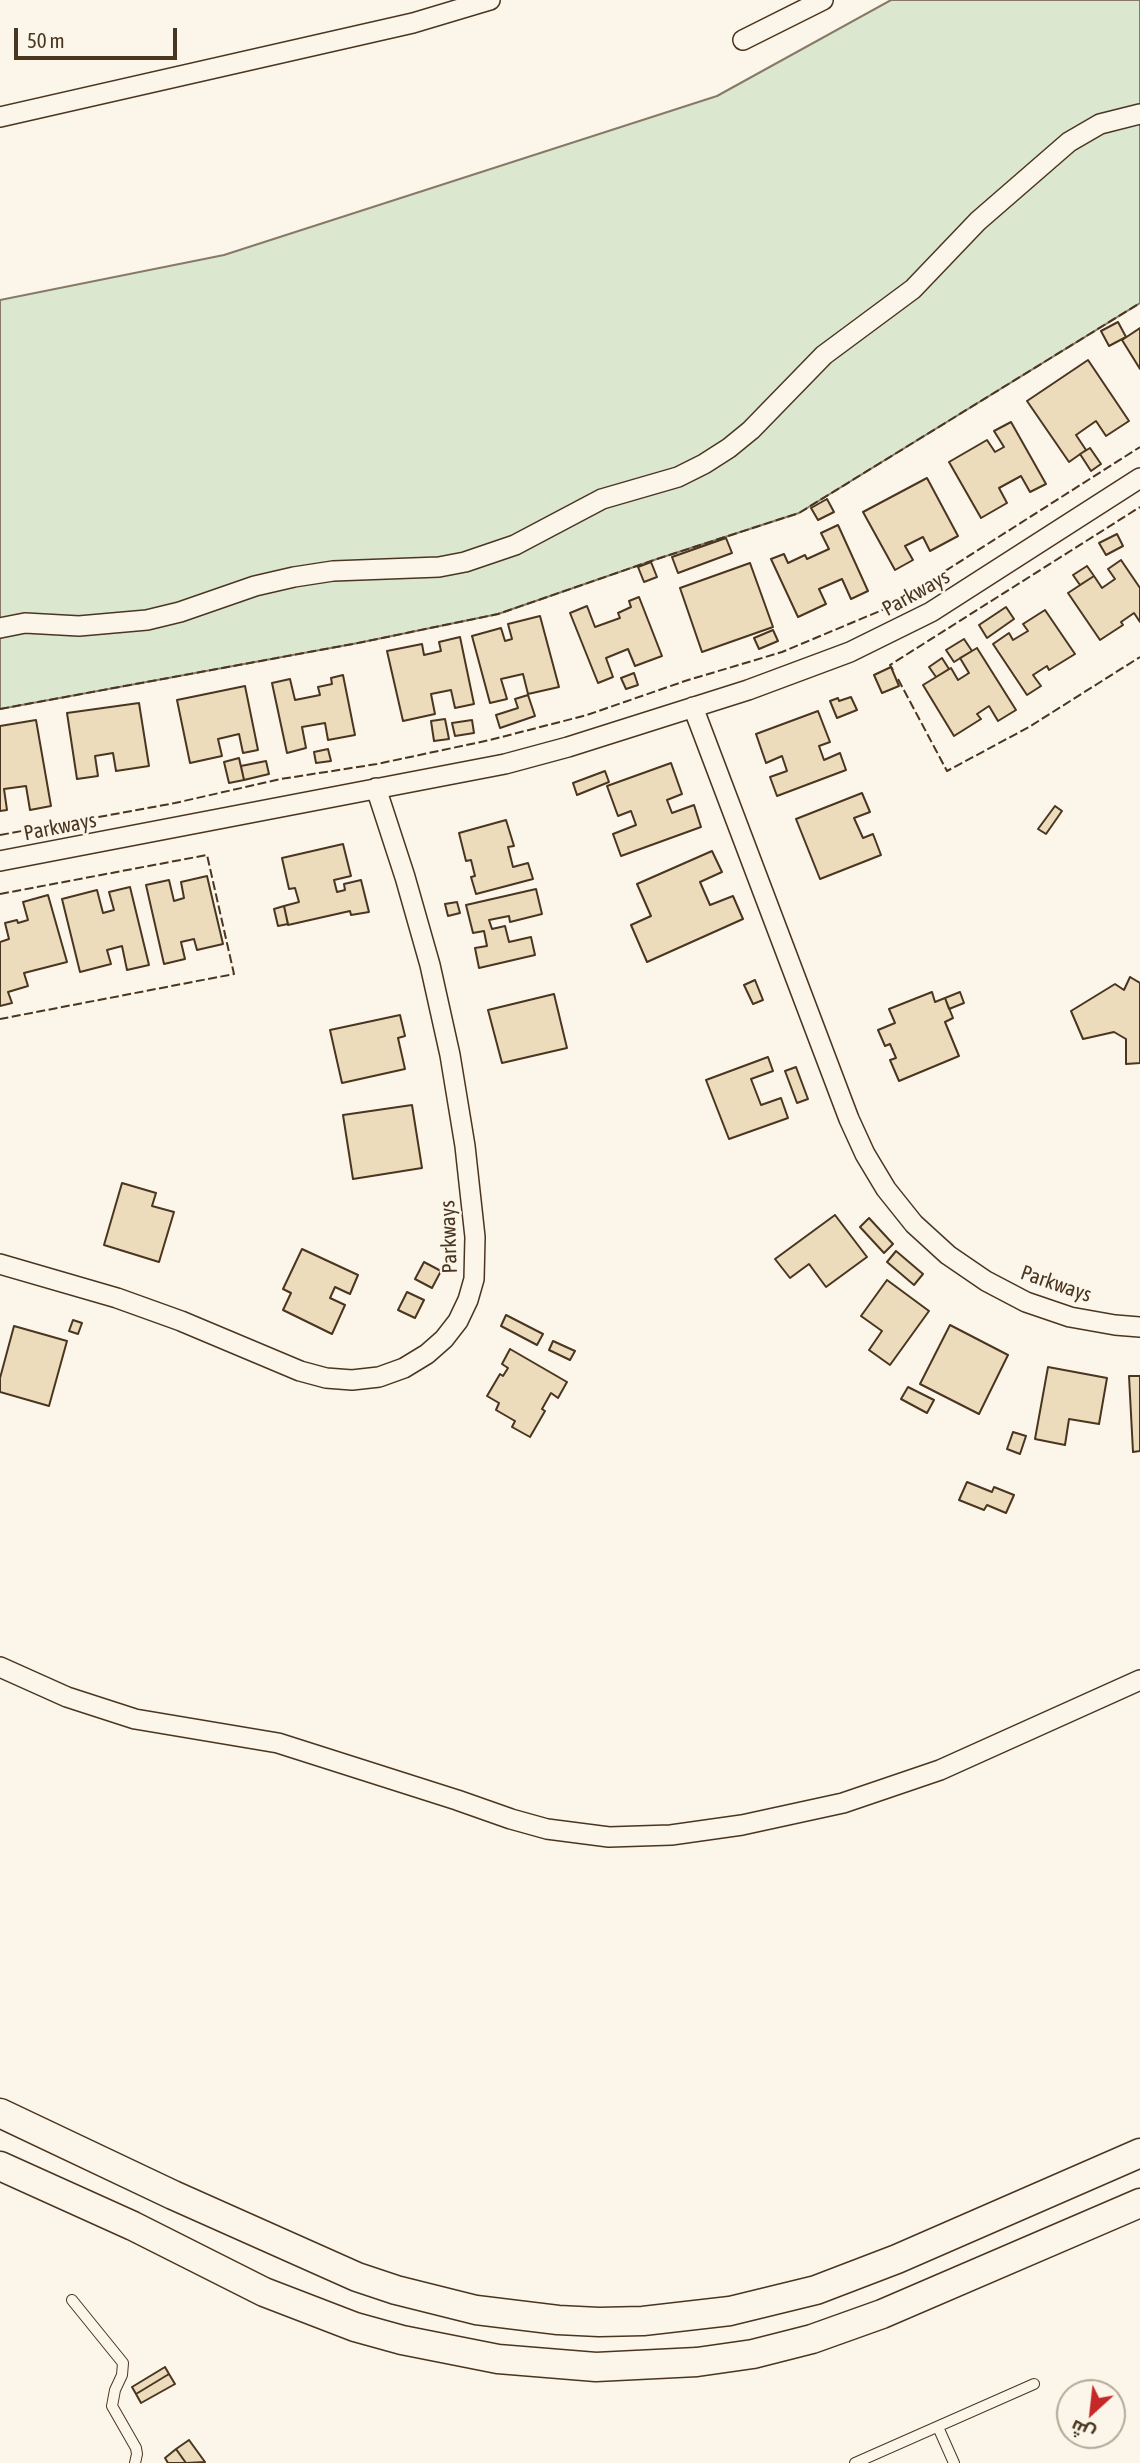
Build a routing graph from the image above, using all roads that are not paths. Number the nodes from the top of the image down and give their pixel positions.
1 (490, 0) edge
2 (823, 0) edge
3 (743, 40) dead end
4 (1140, 114) edge
5 (0, 117) edge
6 (1140, 478) edge
7 (0, 628) edge
8 (693, 707) junction
9 (376, 788) junction
10 (0, 861) edge
11 (0, 1264) edge
12 (1140, 1326) edge
13 (0, 1667) edge
14 (1140, 1680) edge
15 (0, 2113) edge
16 (1140, 2153) edge
17 (0, 2166) edge
18 (1140, 2203) edge
19 (72, 2300) dead end
20 (1034, 2384) dead end
21 (938, 2427) junction
22 (135, 2463) edge
23 (855, 2463) edge
24 (954, 2463) edge

1 - 5 street
2 - 3 street
4 - 7 street
6 - 8 street, Parkways
8 - 9 street, Parkways
8 - 12 street, Parkways
9 - 10 street, Parkways
9 - 11 street, Parkways
13 - 14 street
15 - 16 street
17 - 18 street
19 - 22 lane
20 - 21 lane
21 - 23 lane
21 - 24 lane

